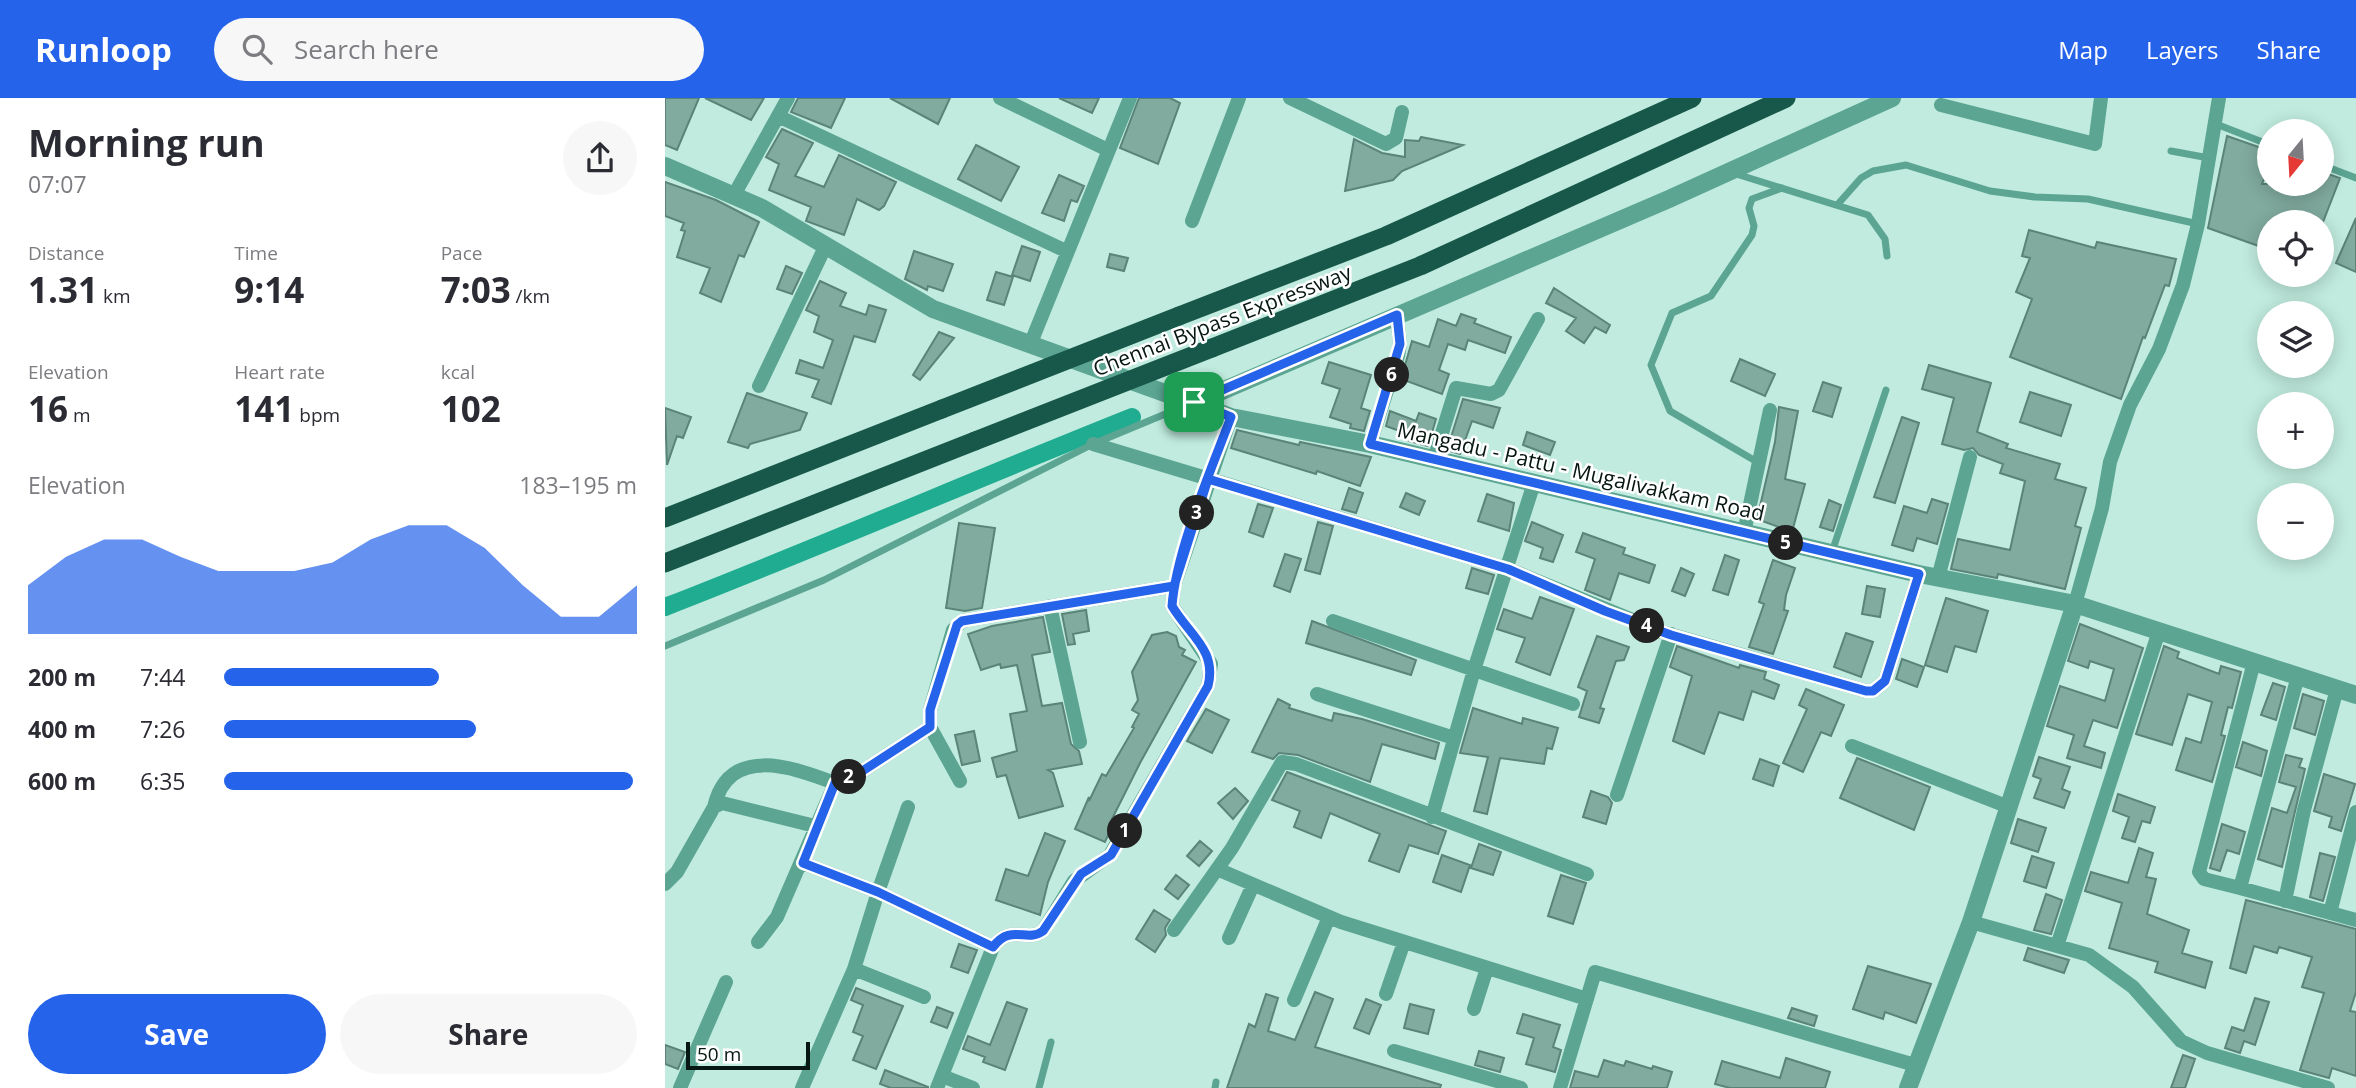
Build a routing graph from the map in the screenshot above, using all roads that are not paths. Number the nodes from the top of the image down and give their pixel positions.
1 (788, 98) edge
2 (1000, 98) edge
3 (1130, 98) edge
4 (1239, 98) edge
5 (1290, 98) edge
6 (1692, 98) edge
7 (1786, 98) edge
8 (1892, 98) edge
9 (1955, 98) edge
10 (2102, 98) edge
11 (2219, 98) edge
12 (1402, 112) dead end
13 (780, 117) junction
14 (2216, 124) junction
15 (2257, 140) edge
16 (1108, 150) junction
17 (2171, 151) dead end
18 (2210, 159) junction
19 (665, 166) edge
20 (2335, 170) edge
21 (1728, 172) junction
22 (2356, 178) edge
23 (1782, 188) junction
24 (734, 195) junction
25 (1838, 204) junction
26 (1192, 221) dead end
27 (2198, 224) junction
28 (826, 246) junction
29 (1066, 251) junction
30 (1887, 256) dead end
31 (1397, 315) junction
32 (1538, 318) dead end
33 (1030, 345) junction
34 (759, 386) dead end
35 (1886, 390) dead end
36 (1194, 402) junction
37 (1770, 410) dead end
38 (1231, 417) junction
39 (1093, 444) junction
40 (1370, 444) junction
41 (1970, 457) dead end
42 (1434, 459) junction
43 (1759, 463) junction
44 (1208, 479) junction
45 (1534, 483) junction
46 (665, 518) edge
47 (1744, 533) junction
48 (1831, 553) junction
49 (665, 563) edge
50 (1508, 569) junction
51 (1919, 574) junction
52 (1937, 578) junction
53 (1174, 586) junction
54 (2075, 604) junction
55 (1051, 606) junction
56 (1333, 621) dead end
57 (2159, 631) junction
58 (1671, 635) junction
59 (665, 646) edge
60 (2254, 662) junction
61 (1474, 670) junction
62 (2298, 676) junction
63 (2337, 689) junction
64 (1317, 694) dead end
65 (2356, 695) edge
66 (1573, 704) dead end
67 (930, 727) junction
68 (1454, 738) junction
69 (1080, 743) dead end
70 (1852, 746) dead end
71 (960, 781) dead end
72 (835, 783) junction
73 (1617, 795) dead end
74 (714, 807) junction
75 (908, 807) dead end
76 (2009, 807) junction
77 (2356, 812) edge
78 (1432, 817) junction
79 (815, 827) junction
80 (803, 863) junction
81 (1217, 869) junction
82 (1587, 874) dead end
83 (665, 884) edge
84 (1253, 885) junction
85 (2240, 888) junction
86 (878, 892) junction
87 (2285, 901) junction
88 (2330, 913) junction
89 (1329, 917) junction
90 (2356, 920) edge
91 (1972, 922) junction
92 (1174, 930) dead end
93 (1229, 938) dead end
94 (758, 942) dead end
95 (1404, 942) junction
96 (2057, 946) junction
97 (993, 947) junction
98 (1487, 968) junction
99 (854, 970) junction
100 (726, 982) dead end
101 (1386, 994) dead end
102 (924, 997) dead end
103 (1587, 999) junction
104 (1294, 1000) dead end
105 (1474, 1009) dead end
106 (1051, 1042) dead end
107 (1394, 1051) dead end
108 (1915, 1065) junction
109 (940, 1082) edge
110 (680, 1088) edge
111 (802, 1088) edge
112 (973, 1088) edge
113 (1039, 1088) edge
114 (1521, 1088) edge
115 (1560, 1088) edge
116 (1908, 1088) edge
117 (2328, 1088) edge

1 - 13 street
2 - 16 street
3 - 16 street
4 - 26 street
5 - 12 street
6 - 46 highway, Chennai Bypass Expressway, bridge
7 - 49 highway, Chennai Bypass Expressway, bridge
8 - 21 street
9 - 10 street
11 - 14 street
13 - 24 street
13 - 29 street
14 - 15 lane
14 - 18 street
16 - 29 street
17 - 18 lane
18 - 27 street
19 - 24 street, Mangadu - Pattu - Mugalivakkam Road
20 - 22 lane
21 - 23 lane
21 - 31 street
23 - 25 lane
23 - 43 lane
24 - 28 street, Mangadu - Pattu - Mugalivakkam Road
25 - 27 lane
25 - 30 lane
27 - 54 street
28 - 33 street, Mangadu - Pattu - Mugalivakkam Road
28 - 34 street
29 - 33 street
31 - 36 street
31 - 40 street
32 - 42 street
33 - 36 street, Mangadu - Pattu - Mugalivakkam Road
35 - 48 lane
36 - 38 street, Mangadu - Pattu - Mugalivakkam Road
36 - 39 lane
37 - 43 street
38 - 40 street, Mangadu - Pattu - Mugalivakkam Road
38 - 44 street
39 - 44 street
39 - 59 lane
40 - 42 street, Mangadu - Pattu - Mugalivakkam Road
41 - 52 street
42 - 45 street, Mangadu - Pattu - Mugalivakkam Road
43 - 47 street
44 - 50 street
44 - 53 street
45 - 47 street, Mangadu - Pattu - Mugalivakkam Road
45 - 50 street
47 - 48 street, Mangadu - Pattu - Mugalivakkam Road
48 - 51 street, Mangadu - Pattu - Mugalivakkam Road
50 - 58 street
50 - 61 street
51 - 52 street, Mangadu - Pattu - Mugalivakkam Road
51 - 58 street
52 - 54 street, Mangadu - Pattu - Mugalivakkam Road
53 - 55 street
53 - 97 street
54 - 57 street, Mangadu - Pattu - Mugalivakkam Road
54 - 76 street
55 - 67 street
55 - 69 street
56 - 61 street
57 - 60 street, Mangadu - Pattu - Mugalivakkam Road
57 - 96 street
58 - 73 street
60 - 62 street, Mangadu - Pattu - Mugalivakkam Road
60 - 85 street
61 - 66 street
61 - 68 street
62 - 63 street, Mangadu - Pattu - Mugalivakkam Road
62 - 85 street
63 - 65 street, Mangadu - Pattu - Mugalivakkam Road
63 - 87 street
64 - 68 street
67 - 71 street
67 - 72 street
68 - 78 street
70 - 76 street
72 - 74 street
72 - 79 street
74 - 79 street
74 - 83 street
75 - 86 street
76 - 91 street
77 - 88 street
78 - 81 street
78 - 82 street
79 - 80 street
80 - 86 street
80 - 94 street
81 - 84 street
81 - 92 street
84 - 89 street
84 - 93 street
85 - 87 street
86 - 97 street
86 - 99 street
87 - 88 street
88 - 90 street
89 - 95 street
89 - 104 street
91 - 96 street
91 - 108 street
95 - 98 street
95 - 101 street
96 - 117 street
97 - 109 street
98 - 103 street
98 - 105 street
99 - 102 street
99 - 111 street
100 - 110 street
103 - 108 street
103 - 115 street
106 - 113 lane
107 - 114 street
108 - 116 street
109 - 112 street

